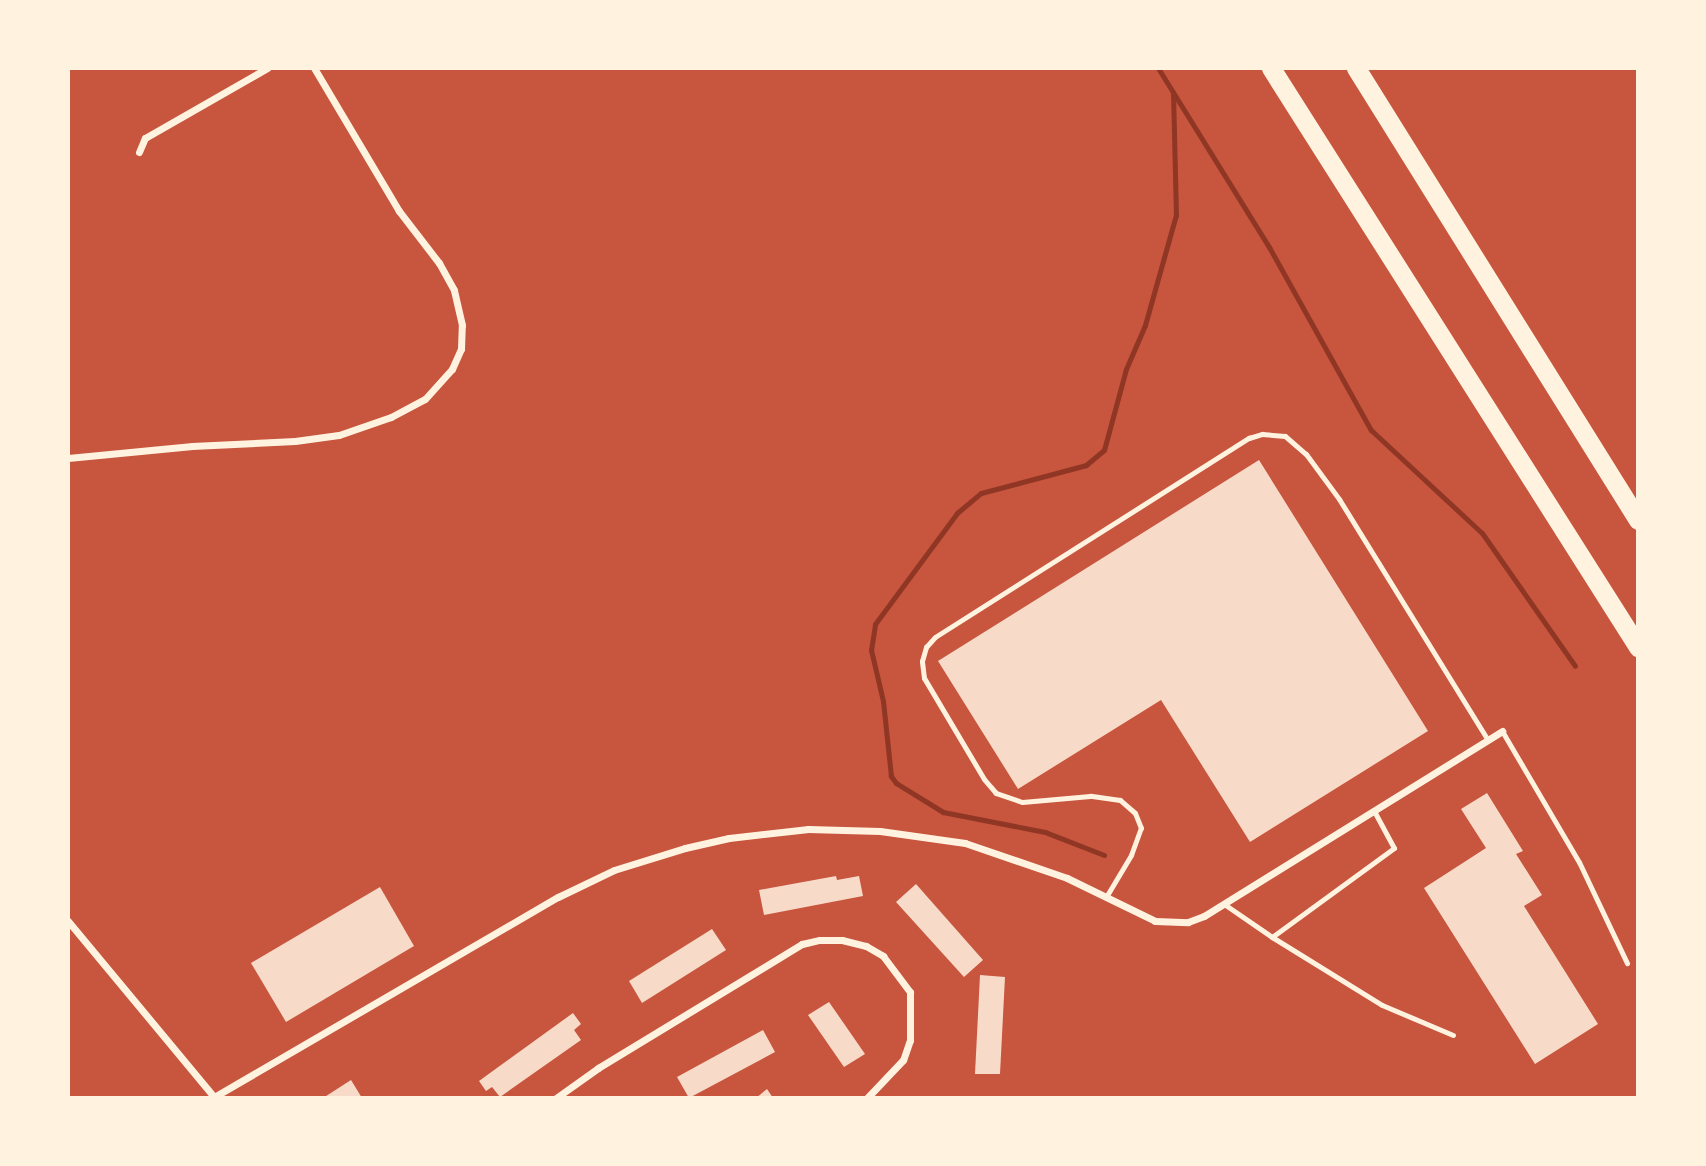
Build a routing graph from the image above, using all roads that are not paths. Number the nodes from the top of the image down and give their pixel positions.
1 (267, 68) edge
2 (314, 68) edge
3 (1271, 68) edge
4 (1356, 68) edge
5 (139, 152) dead end
6 (68, 458) edge
7 (1638, 520) edge
8 (1638, 647) edge
9 (1502, 732) joint
10 (1488, 740) junction
11 (1374, 811) junction
12 (1106, 897) junction
13 (1224, 904) junction
14 (68, 921) edge
15 (1272, 937) junction
16 (1627, 963) dead end
17 (1453, 1035) dead end
18 (215, 1097) edge
19 (556, 1098) edge
20 (867, 1098) edge

1 - 5 street
2 - 6 street
3 - 8 highway
4 - 7 highway
9 - 10 street
9 - 16 lane
10 - 11 street
10 - 12 lane
11 - 13 street
11 - 15 lane
12 - 13 street
12 - 18 street
13 - 15 lane
14 - 18 street
15 - 17 lane
19 - 20 street

